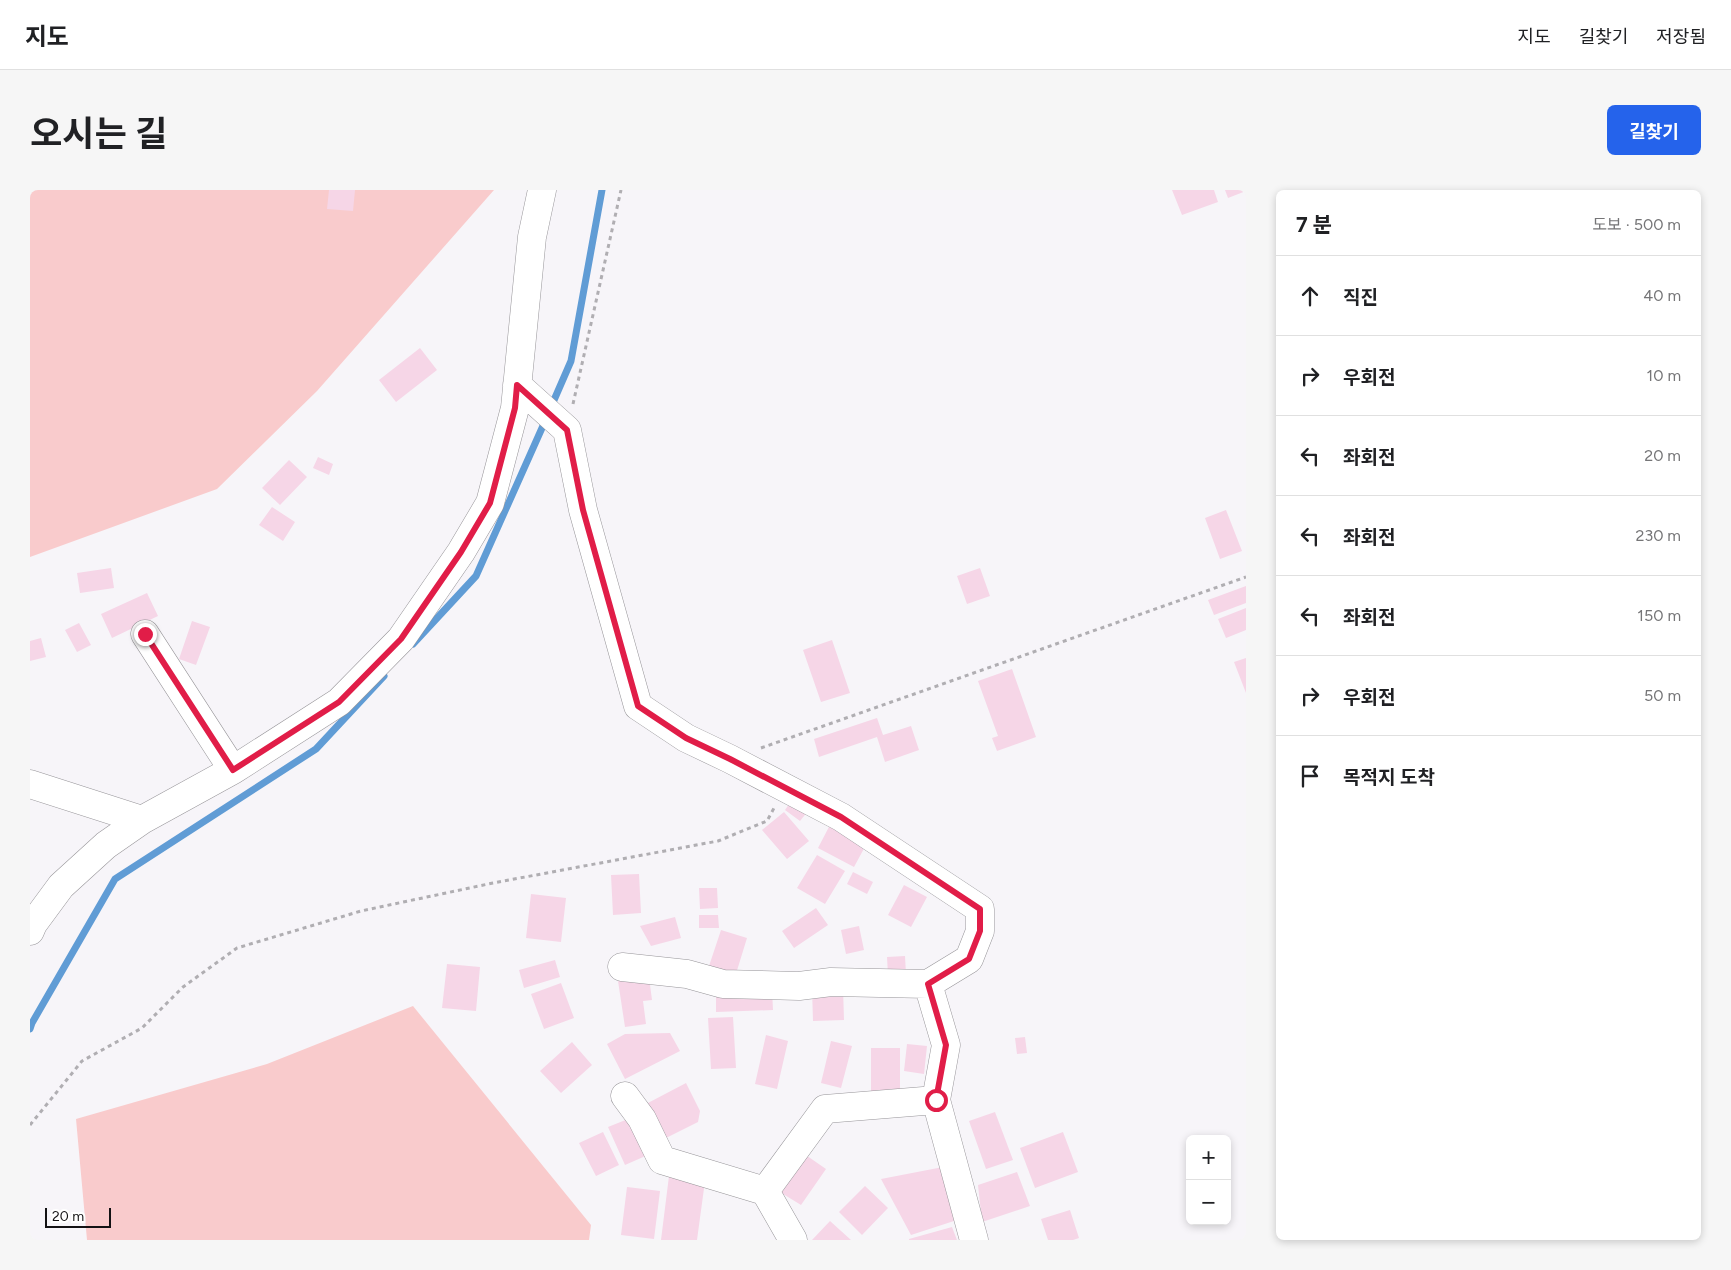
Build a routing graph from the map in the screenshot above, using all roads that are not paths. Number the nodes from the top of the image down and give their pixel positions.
1 (542, 190) edge
2 (517, 385) junction
3 (145, 634) dead end
4 (233, 770) junction
5 (30, 784) edge
6 (142, 820) junction
7 (30, 931) edge
8 (622, 967) dead end
9 (928, 984) junction
10 (625, 1096) dead end
11 (936, 1100) junction
12 (764, 1191) junction
13 (793, 1240) edge
14 (974, 1240) edge

1 - 2 street
2 - 4 street
2 - 9 street
3 - 4 street
4 - 6 street
5 - 6 street
6 - 7 street
8 - 9 street
9 - 11 street
10 - 12 street
11 - 12 street
11 - 14 street
12 - 13 street

